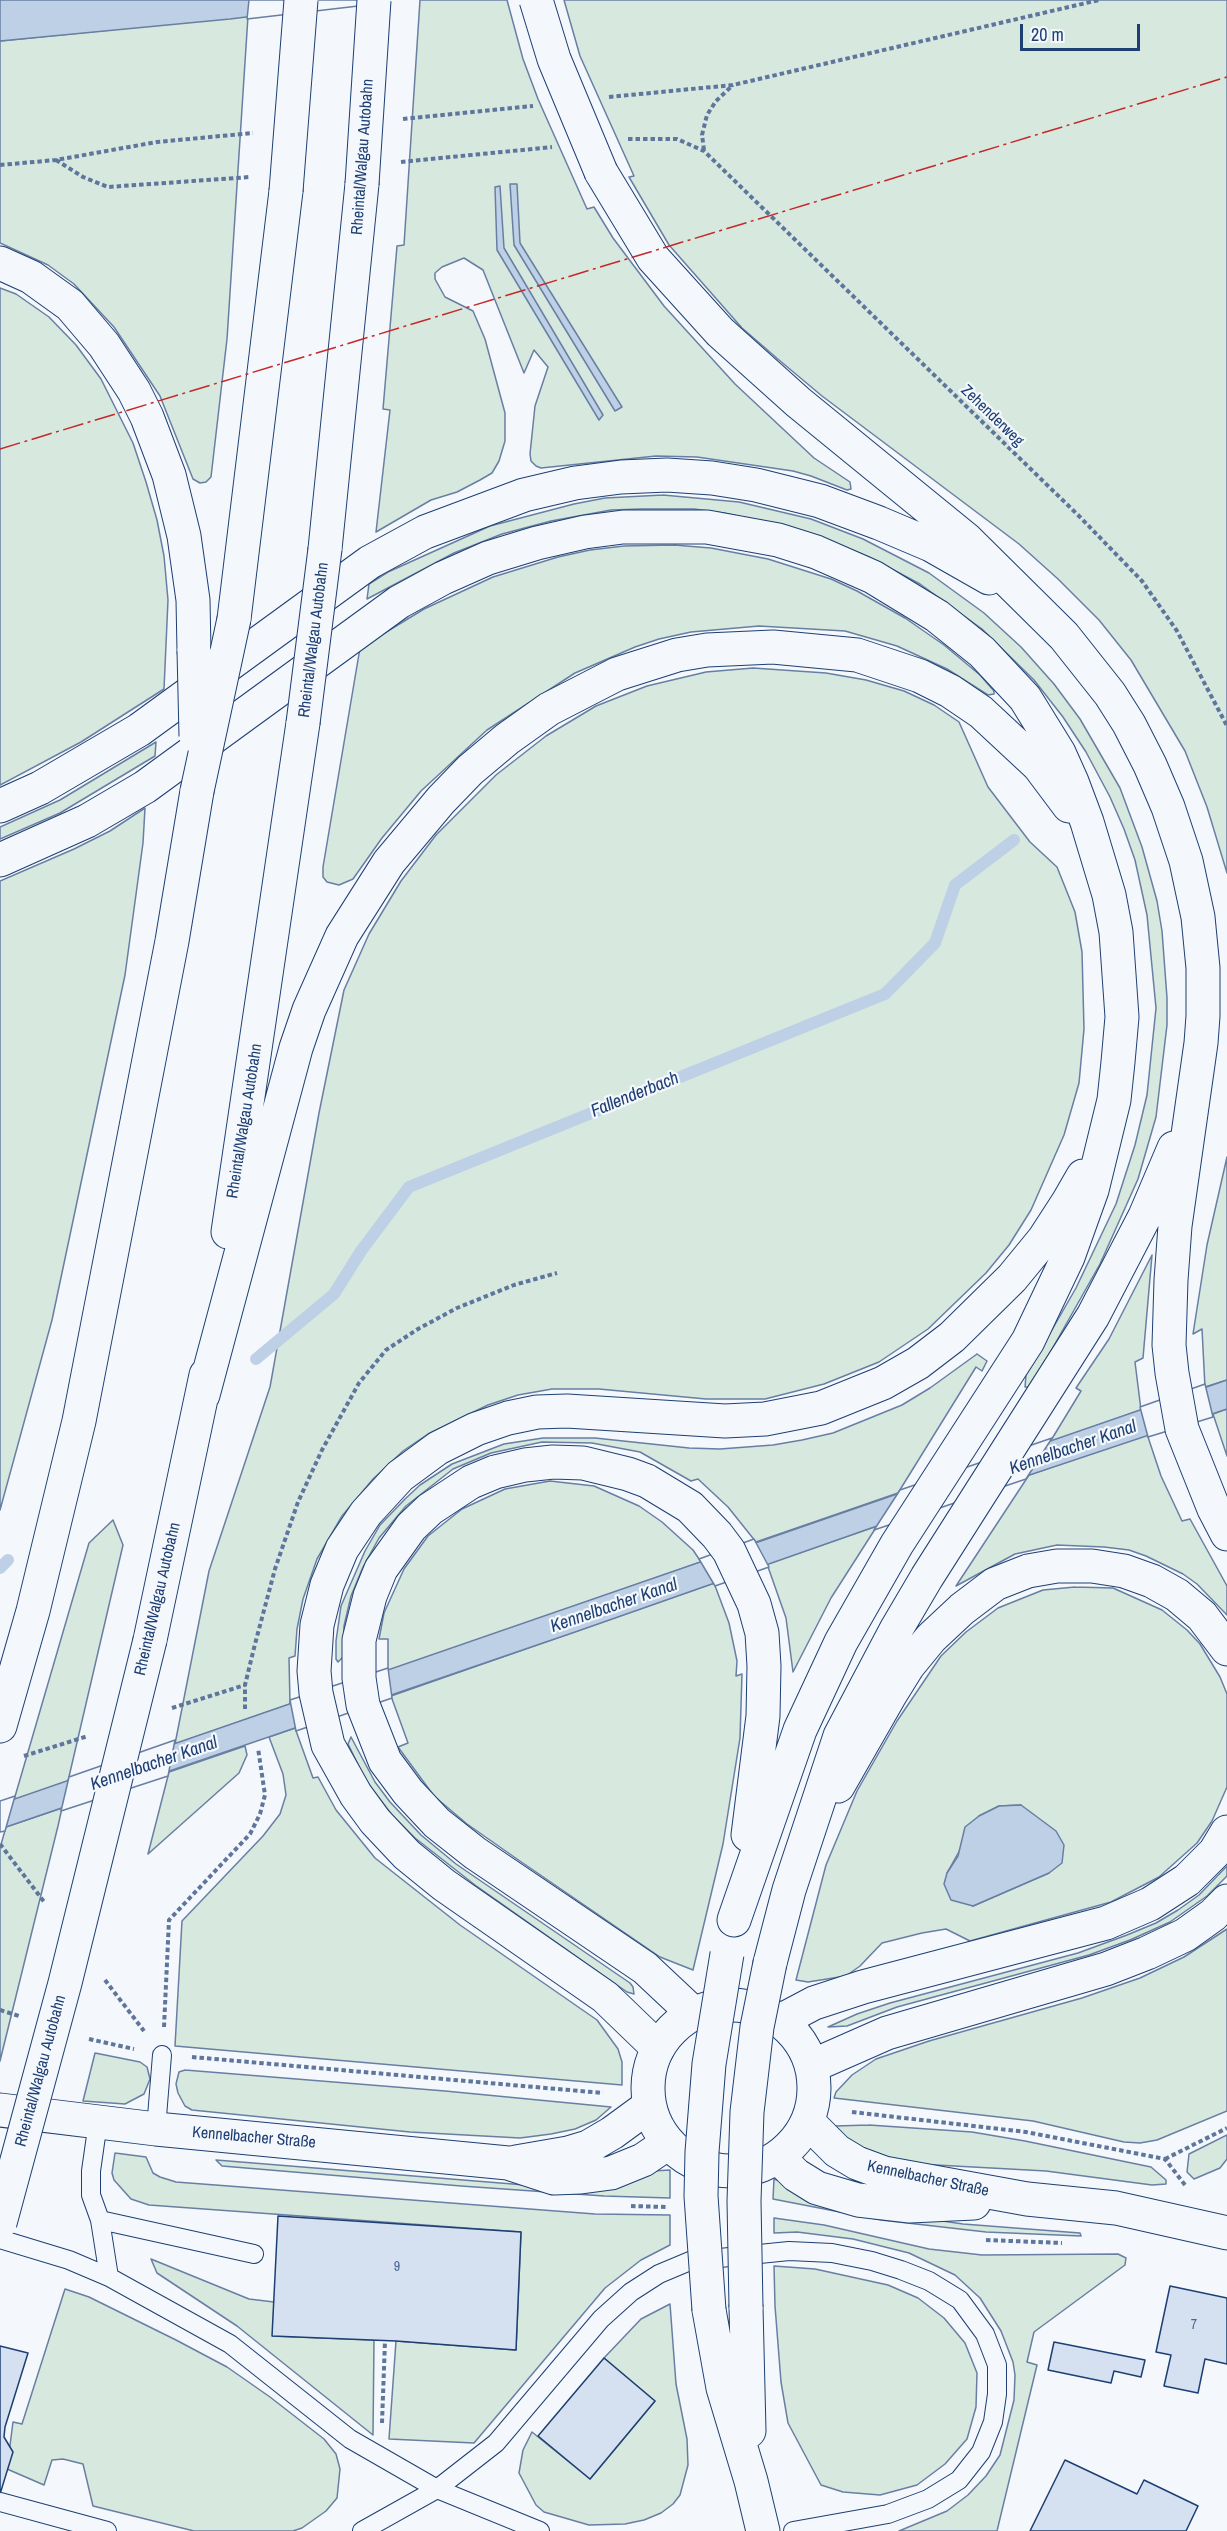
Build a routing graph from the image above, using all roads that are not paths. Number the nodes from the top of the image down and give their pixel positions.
1 (301, 0) edge
2 (374, 0) edge
3 (536, 0) edge
4 (0, 263) edge
5 (1031, 604) junction
6 (197, 791) junction
7 (0, 806) edge
8 (1096, 851) junction
9 (0, 861) edge
10 (1191, 1102) junction
11 (1106, 1132) junction
12 (203, 1395) junction
13 (1220, 1522) edge
14 (1227, 1649) edge
15 (0, 1726) edge
16 (1227, 1832) edge
17 (803, 1847) junction
18 (1227, 1901) edge
19 (734, 1920) junction
20 (694, 2014) junction
21 (780, 2021) junction
22 (658, 2048) junction
23 (162, 2055) road end
24 (812, 2066) junction
25 (649, 2106) junction
26 (0, 2110) edge
27 (98, 2122) junction
28 (808, 2122) junction
29 (156, 2128) junction
30 (668, 2143) junction
31 (778, 2157) junction
32 (508, 2163) junction
33 (1027, 2199) junction
34 (100, 2220) junction
35 (0, 2223) edge
36 (1225, 2228) edge
37 (0, 2239) edge
38 (255, 2254) dead end
39 (109, 2277) junction
40 (751, 2481) junction
41 (437, 2489) junction
42 (0, 2502) edge
43 (107, 2531) edge
44 (362, 2531) edge
45 (540, 2531) edge
46 (763, 2531) edge
47 (793, 2531) edge

1 - 6 main road, bridge
2 - 12 main road, Rheintal/Walgau Autobahn, bridge
3 - 5 main road, bridge
4 - 6 main road, bridge
5 - 7 main road
5 - 10 main road
6 - 15 main road
8 - 9 main road
8 - 11 main road
8 - 12 main road
10 - 13 main road
10 - 17 main road
11 - 19 main road
11 - 22 main road
12 - 35 main road, Rheintal/Walgau Autobahn, bridge
14 - 17 main road
16 - 21 main road
17 - 40 main road, bridge
18 - 24 main road
19 - 20 main road
19 - 40 main road, bridge
20 - 21 main road
20 - 22 main road
21 - 24 main road
22 - 25 main road
23 - 29 lane
24 - 28 main road
25 - 30 main road
25 - 32 main road, Kennelbacher Straße
26 - 27 main road, Kennelbacher Straße
27 - 29 main road, Kennelbacher Straße
27 - 34 lane
28 - 31 main road
28 - 33 main road, Kennelbacher Straße
29 - 32 main road, Kennelbacher Straße
30 - 31 main road
30 - 32 main road, Kennelbacher Straße
31 - 33 main road, Kennelbacher Straße
33 - 36 main road, Kennelbacher Straße
34 - 38 lane
34 - 39 lane
37 - 39 lane
39 - 41 lane
40 - 46 main road
41 - 44 lane
41 - 45 lane
41 - 47 lane
42 - 43 lane

